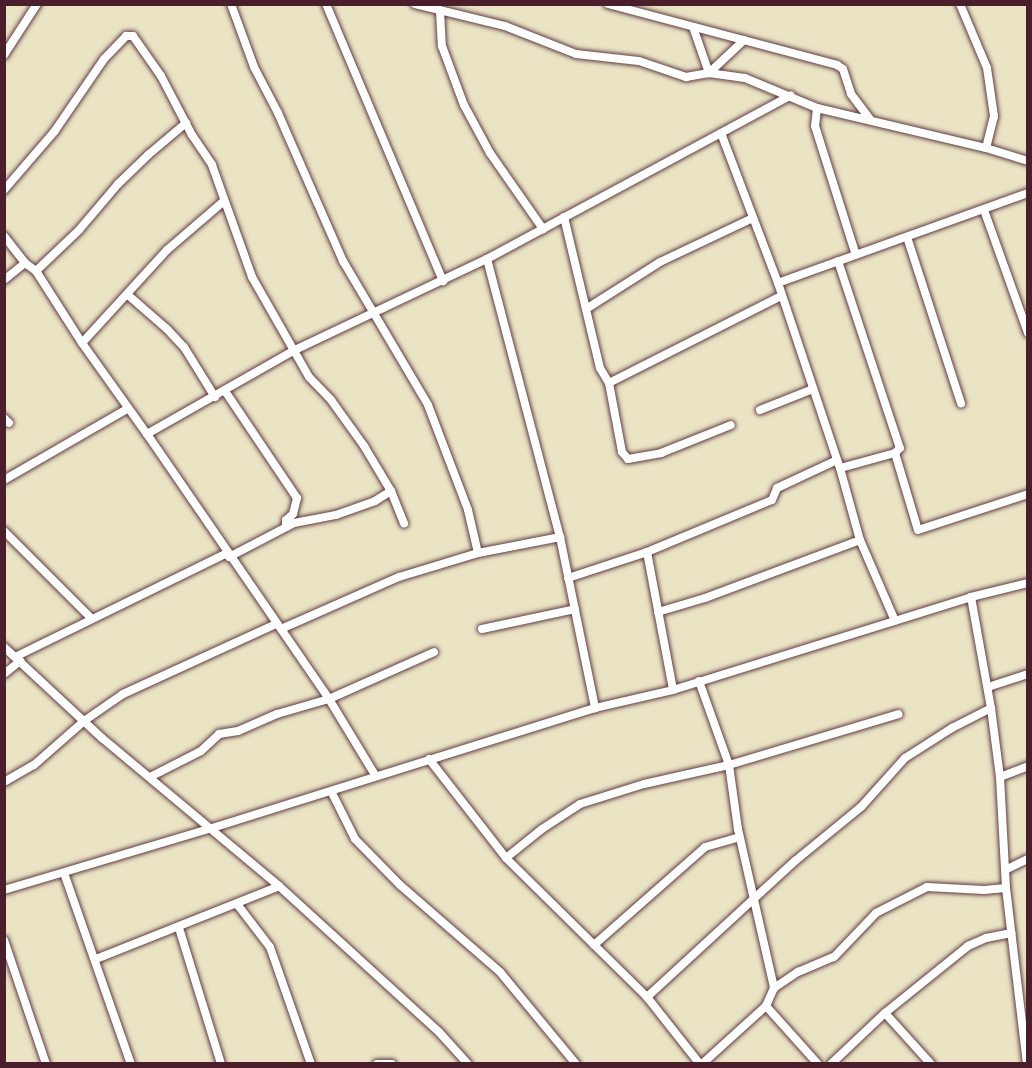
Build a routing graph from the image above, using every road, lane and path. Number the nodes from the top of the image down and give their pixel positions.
1 (37, 4) edge
2 (231, 4) edge
3 (326, 4) edge
4 (415, 4) edge
5 (960, 4) edge
6 (612, 5) edge
7 (440, 11) junction
8 (693, 27) junction
9 (744, 40) junction
10 (4, 55) edge
11 (709, 73) junction
12 (791, 95) junction
13 (818, 108) junction
14 (870, 119) junction
15 (186, 123) junction
16 (721, 133) junction
17 (986, 148) junction
18 (1028, 160) edge
19 (4, 190) edge
20 (1028, 193) edge
21 (224, 201) junction
22 (984, 210) junction
23 (564, 217) junction
24 (753, 218) junction
25 (543, 229) junction
26 (4, 236) edge
27 (908, 237) junction
28 (856, 255) junction
29 (487, 259) junction
30 (838, 261) junction
31 (26, 263) junction
32 (36, 271) junction
33 (4, 280) edge
34 (442, 282) junction
35 (778, 283) junction
36 (128, 295) junction
37 (782, 297) junction
38 (586, 309) junction
39 (372, 315) junction
40 (1028, 333) edge
41 (82, 343) junction
42 (295, 350) junction
43 (609, 383) junction
44 (813, 389) junction
45 (225, 391) junction
46 (215, 397) junction
47 (961, 403) dead end
48 (127, 409) junction
49 (760, 410) dead end
50 (731, 425) dead end
51 (147, 434) junction
52 (895, 453) junction
53 (839, 464) junction
54 (4, 480) edge
55 (391, 491) junction
56 (1028, 494) edge
57 (404, 523) dead end
58 (286, 527) junction
59 (4, 531) edge
60 (560, 537) junction
61 (860, 540) junction
62 (647, 552) junction
63 (478, 554) junction
64 (228, 555) junction
65 (568, 578) junction
66 (1028, 583) edge
67 (971, 597) junction
68 (575, 609) junction
69 (658, 612) junction
70 (91, 618) junction
71 (895, 621) junction
72 (279, 627) junction
73 (482, 630) dead end
74 (4, 647) edge
75 (434, 652) dead end
76 (17, 659) junction
77 (4, 674) edge
78 (1028, 674) edge
79 (699, 681) junction
80 (988, 687) junction
81 (673, 690) junction
82 (329, 699) junction
83 (595, 708) junction
84 (991, 708) junction
85 (899, 714) dead end
86 (84, 722) junction
87 (429, 759) junction
88 (729, 765) junction
89 (1028, 766) edge
90 (375, 776) junction
91 (150, 777) junction
92 (1000, 777) junction
93 (4, 783) edge
94 (331, 791) junction
95 (212, 828) junction
96 (740, 837) junction
97 (506, 858) junction
98 (1028, 859) edge
99 (1005, 870) junction
100 (64, 873) junction
101 (279, 886) junction
102 (1006, 888) junction
103 (4, 890) edge
104 (754, 901) junction
105 (237, 904) junction
106 (179, 927) junction
107 (1012, 933) junction
108 (4, 940) edge
109 (594, 945) junction
110 (96, 959) junction
111 (774, 988) junction
112 (647, 997) junction
113 (766, 1006) junction
114 (885, 1013) junction
115 (1025, 1038) edge
116 (46, 1064) edge
117 (131, 1064) edge
118 (221, 1064) edge
119 (311, 1064) edge
120 (377, 1064) edge
121 (392, 1064) edge
122 (468, 1064) edge
123 (576, 1064) edge
124 (701, 1064) edge
125 (818, 1064) edge
126 (831, 1064) edge
127 (931, 1064) edge
128 (1027, 1064) edge

1 - 10 street
2 - 39 street
3 - 34 street
4 - 7 street
5 - 17 street
6 - 8 street
7 - 11 street
7 - 25 street
8 - 9 street
8 - 11 street
9 - 11 street
9 - 14 street
11 - 12 street
12 - 13 street
12 - 16 street
13 - 14 street
13 - 28 street
14 - 17 street
15 - 19 street
15 - 21 street
15 - 32 street
16 - 23 street
16 - 24 street
17 - 18 street
20 - 22 street
21 - 36 street
21 - 42 street
22 - 27 street
22 - 40 street
23 - 25 street
23 - 38 street
24 - 35 street
24 - 38 street
25 - 29 street
26 - 31 street
27 - 28 street
27 - 47 street
28 - 30 street
29 - 34 street
29 - 60 street
30 - 35 street
30 - 52 street
31 - 32 street
31 - 33 street
32 - 41 street
34 - 39 street
35 - 37 street
36 - 41 street
36 - 46 street
37 - 43 street
37 - 44 street
38 - 43 street
39 - 42 street
39 - 63 street
41 - 48 street
42 - 45 street
42 - 55 street
43 - 50 street
44 - 49 street
44 - 53 street
45 - 46 street
45 - 58 street
46 - 51 street
48 - 51 street
48 - 54 street
51 - 64 street
52 - 53 street
52 - 56 street
53 - 61 street
53 - 62 street
55 - 57 street
55 - 58 street
58 - 64 street
59 - 70 street
60 - 63 street
60 - 65 street
61 - 69 street
61 - 71 street
62 - 65 street
62 - 69 street
63 - 72 street
64 - 70 street
64 - 72 street
65 - 68 street
66 - 67 street
67 - 71 street
67 - 80 street
68 - 73 street
68 - 83 street
69 - 81 street
70 - 76 street
71 - 79 street
72 - 82 street
72 - 86 street
74 - 76 street
75 - 82 street
76 - 77 street
76 - 86 street
78 - 80 street
79 - 81 street
79 - 88 street
80 - 84 street
81 - 83 street
82 - 90 street
82 - 91 street
83 - 87 street
84 - 92 street
84 - 104 street
85 - 88 street
86 - 91 street
86 - 93 street
87 - 90 street
87 - 97 street
88 - 96 street
88 - 97 street
89 - 92 street
90 - 94 street
91 - 95 street
92 - 99 street
94 - 95 street
94 - 123 street
95 - 100 street
95 - 101 street
96 - 104 street
96 - 109 street
97 - 109 street
98 - 99 street
99 - 102 street
100 - 103 street
100 - 110 street
101 - 105 street
101 - 122 street
102 - 107 street
102 - 111 street
104 - 111 street
104 - 112 street
105 - 106 street
105 - 119 street
106 - 110 street
106 - 118 street
107 - 114 street
107 - 115 street
108 - 116 street
109 - 112 street
110 - 117 street
111 - 113 street
112 - 124 street
113 - 124 street
113 - 125 street
114 - 126 street
114 - 127 street
115 - 128 street
120 - 121 street

